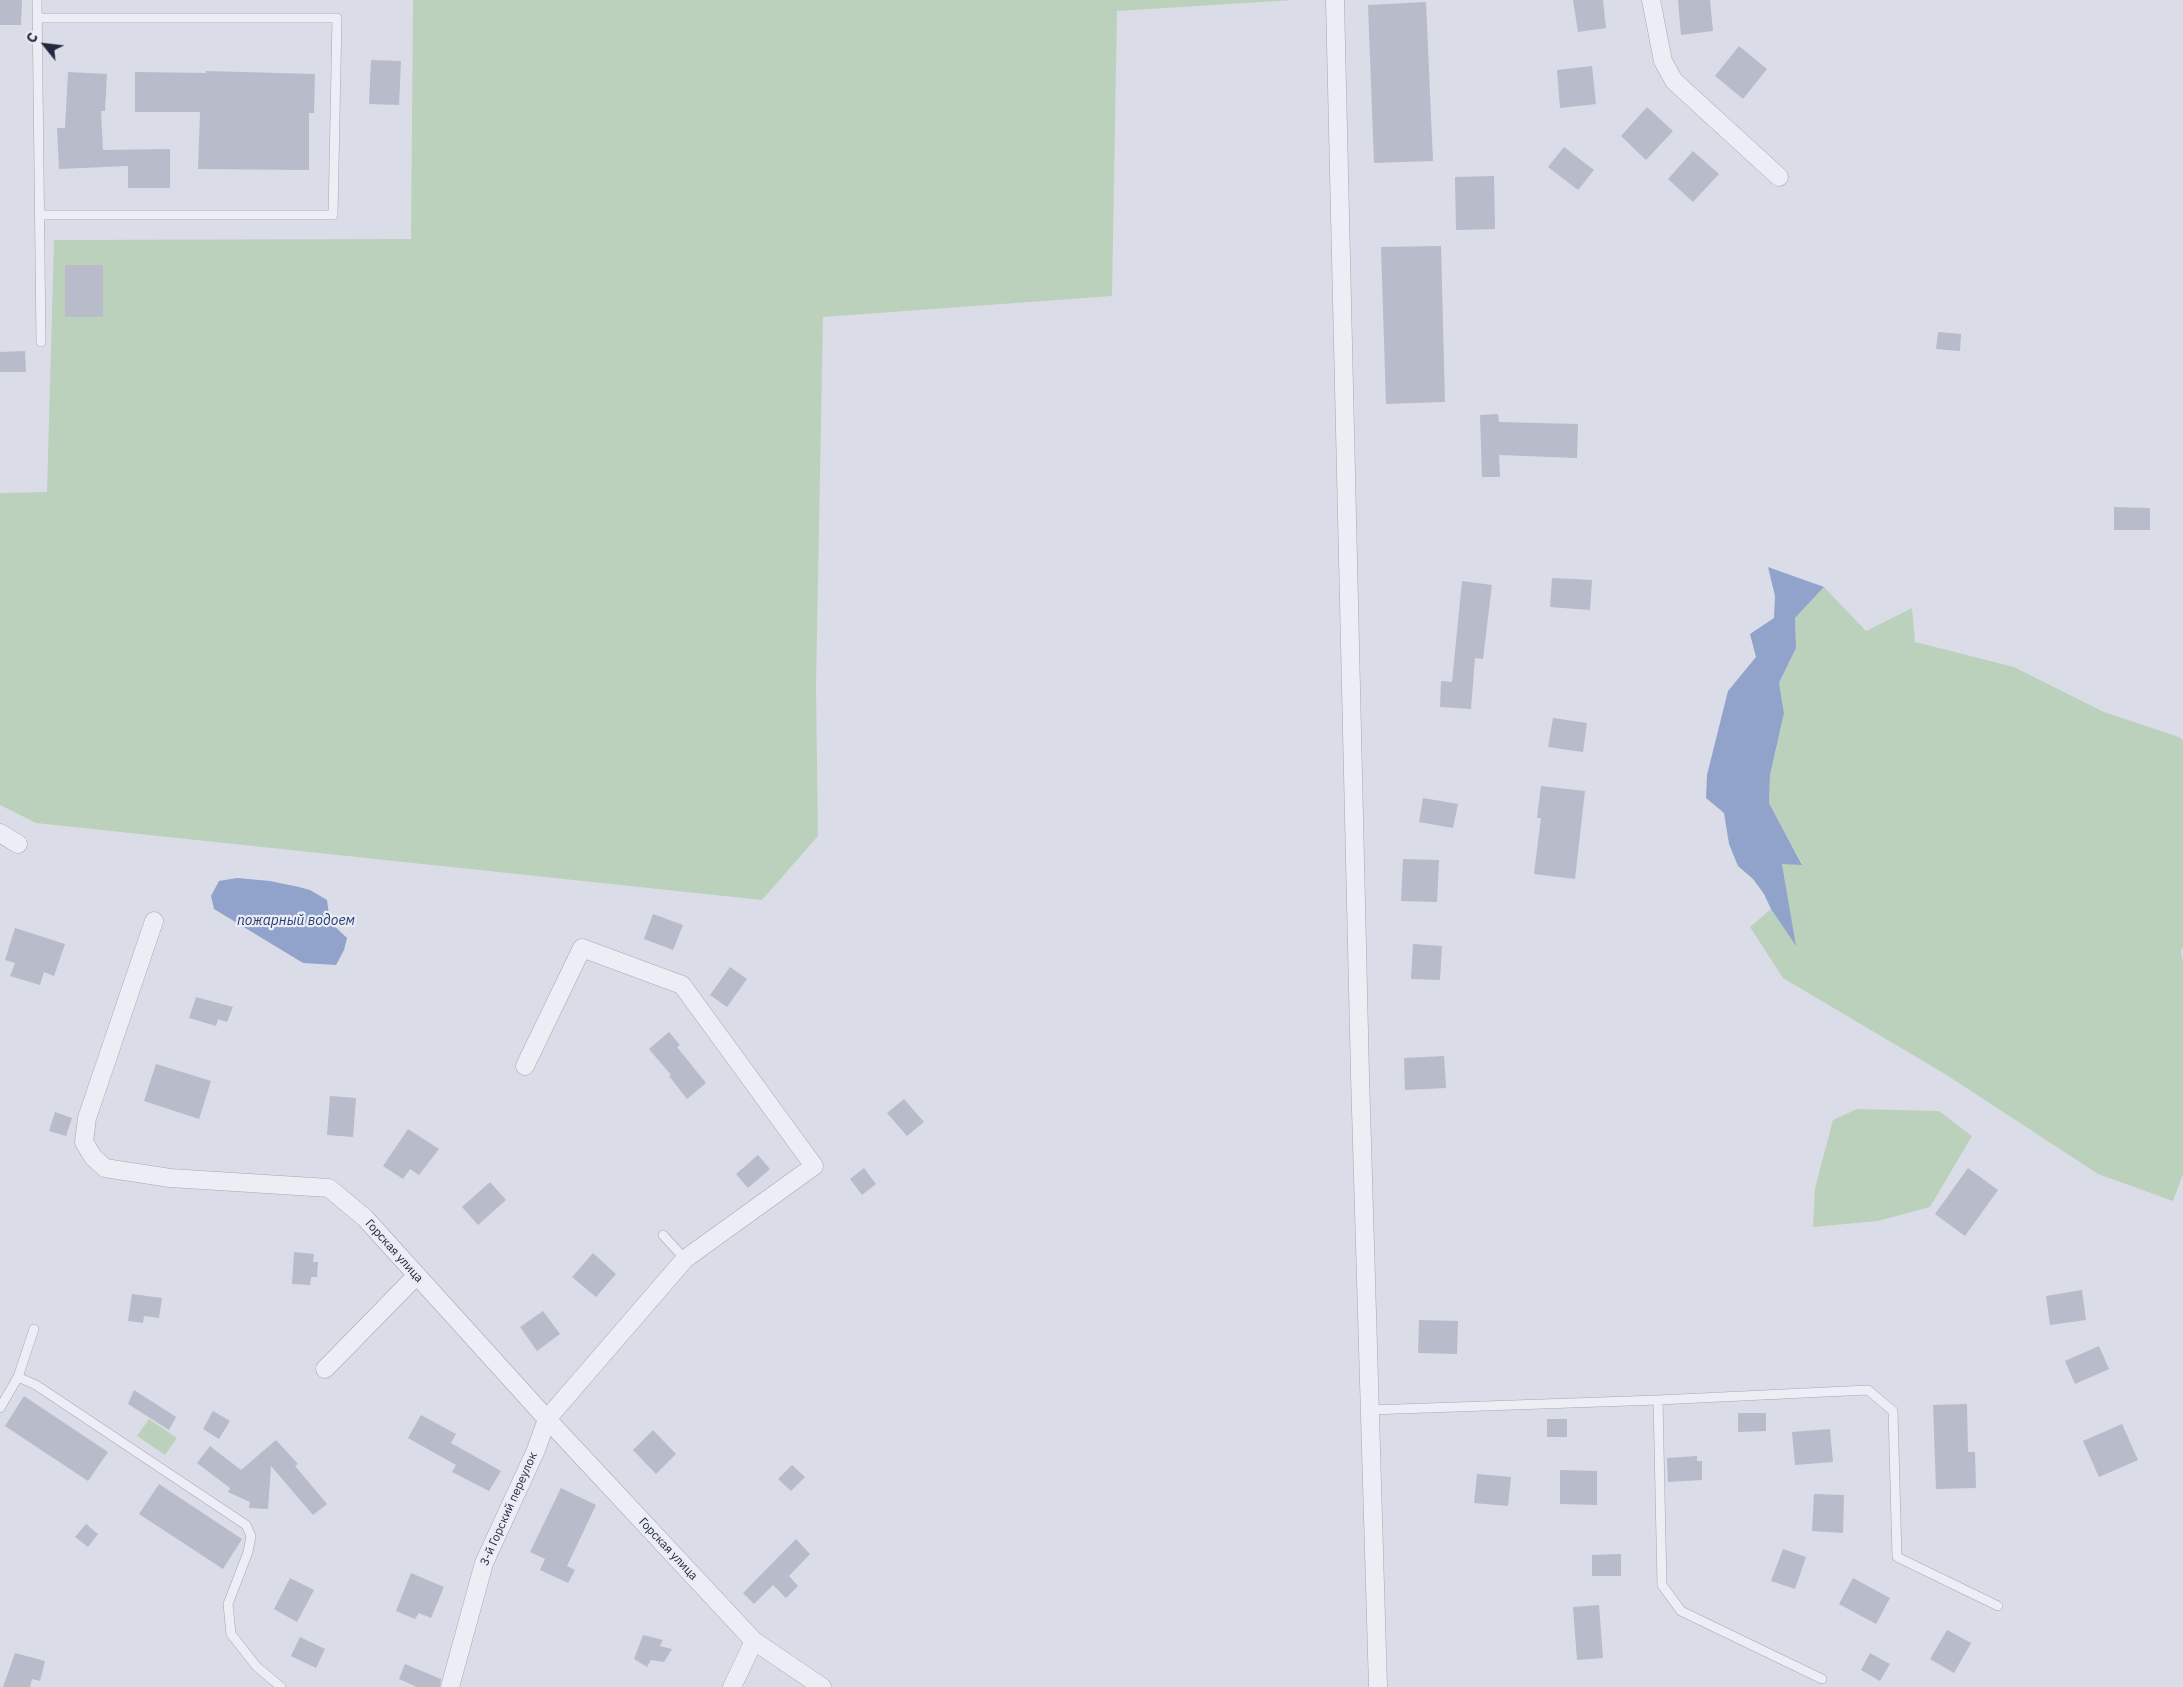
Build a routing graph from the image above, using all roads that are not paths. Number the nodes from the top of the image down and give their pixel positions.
1 (37, 0) edge
2 (1335, 0) edge
3 (1651, 0) edge
4 (37, 18) junction
5 (1779, 177) dead end
6 (40, 215) junction
7 (41, 342) dead end
8 (0, 833) edge
9 (18, 844) dead end
10 (154, 921) dead end
11 (524, 1066) dead end
12 (663, 1235) dead end
13 (686, 1259) junction
14 (417, 1275) junction
15 (34, 1329) dead end
16 (325, 1369) dead end
17 (18, 1377) junction
18 (1658, 1400) junction
19 (0, 1408) edge
20 (1369, 1410) junction
21 (548, 1419) junction
22 (1998, 1606) dead end
23 (754, 1641) junction
24 (1822, 1679) dead end
25 (281, 1687) edge
26 (450, 1687) edge
27 (732, 1687) edge
28 (822, 1687) edge
29 (1378, 1687) edge

1 - 4 lane
2 - 20 street
3 - 5 street
4 - 6 lane
4 - 6 lane
6 - 7 lane
8 - 9 street
10 - 14 street, Горская улица
11 - 13 street, 3-й Горский переулок
12 - 13 lane
13 - 21 street, 3-й Горский переулок
14 - 16 street
14 - 21 street, Горская улица
15 - 17 lane
17 - 19 lane
17 - 25 lane
18 - 20 lane
18 - 22 lane
18 - 24 lane
20 - 29 street
21 - 23 street, Горская улица
21 - 26 street, 3-й Горский переулок
23 - 27 street
23 - 28 street, Горская улица

